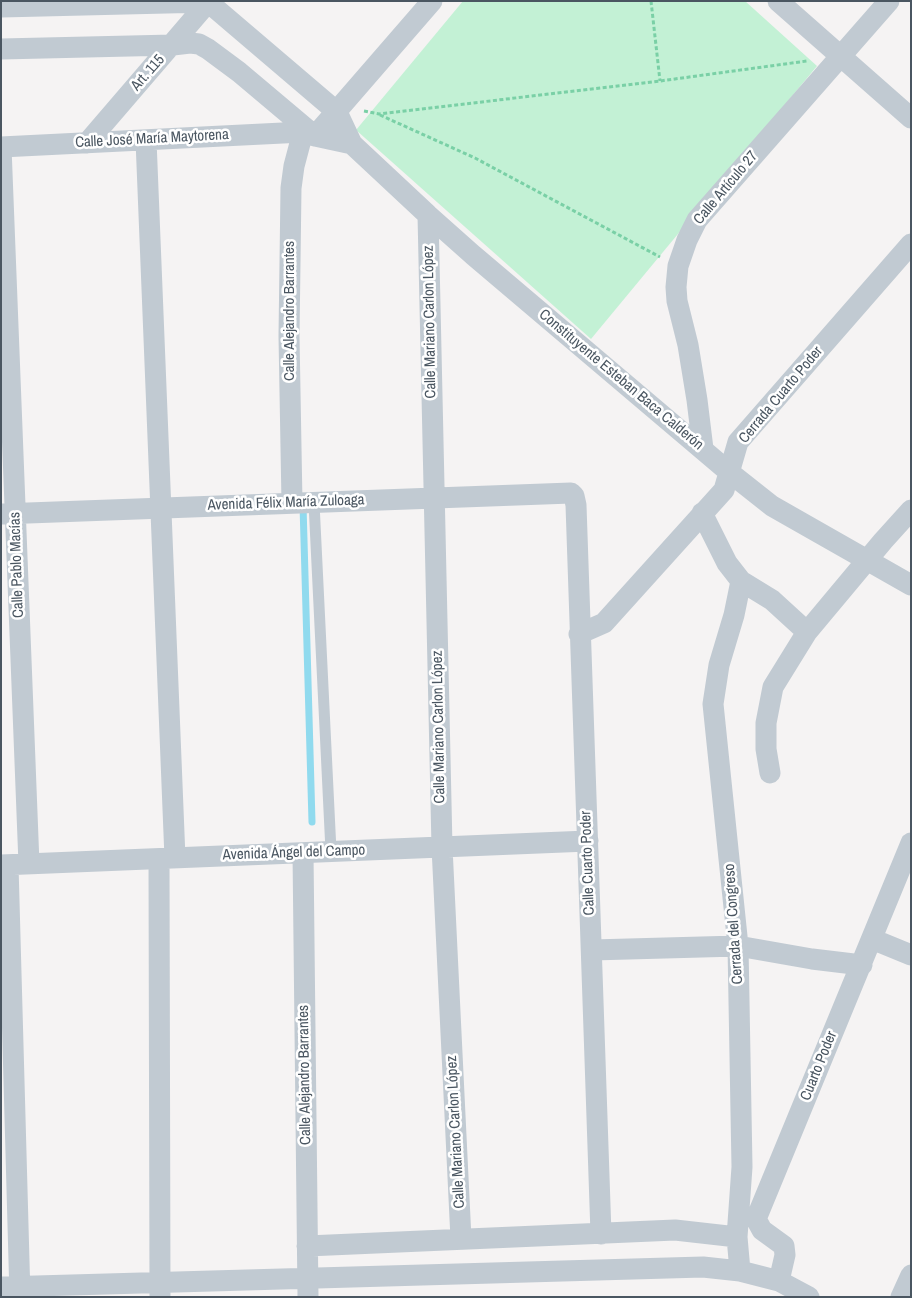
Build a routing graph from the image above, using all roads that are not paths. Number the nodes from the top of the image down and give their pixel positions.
1 (432, 1) edge
2 (778, 1) edge
3 (889, 1) edge
4 (209, 2) edge
5 (1, 7) edge
6 (172, 45) junction
7 (1, 49) edge
8 (841, 56) junction
9 (339, 109) junction
10 (911, 118) edge
11 (309, 134) junction
12 (146, 140) junction
13 (87, 142) junction
14 (352, 144) junction
15 (1, 147) edge
16 (428, 215) junction
17 (911, 244) edge
18 (703, 449) junction
19 (729, 472) junction
20 (571, 493) joint
21 (433, 498) junction
22 (314, 502) junction
23 (292, 503) junction
24 (160, 508) junction
25 (911, 510) edge
26 (8, 513) edge
27 (702, 513) junction
28 (867, 560) junction
29 (741, 581) junction
30 (911, 586) edge
31 (807, 632) junction
32 (579, 634) junction
33 (770, 773) dead end
34 (588, 841) junction
35 (911, 843) edge
36 (442, 847) junction
37 (331, 852) junction
38 (303, 853) junction
39 (167, 858) junction
40 (13, 865) edge
41 (872, 939) junction
42 (738, 946) junction
43 (592, 950) junction
44 (911, 955) edge
45 (862, 965) junction
46 (601, 1234) junction
47 (737, 1237) junction
48 (461, 1239) junction
49 (307, 1246) junction
50 (740, 1271) junction
51 (911, 1275) edge
52 (779, 1281) junction
53 (308, 1288) edge
54 (13, 1290) edge
55 (160, 1290) edge
56 (809, 1297) edge
57 (901, 1297) edge

1 - 9 street
2 - 8 street
3 - 8 street, Calle Artículo 27
4 - 5 street
4 - 6 street, Art. 115
4 - 9 street
6 - 7 street
6 - 11 street
6 - 13 street, Art. 115
8 - 10 street
8 - 18 street, Calle Artículo 27
9 - 11 street
9 - 14 street
11 - 12 street, Calle José María Maytorena
11 - 14 street
11 - 23 street, Calle Alejandro Barrantes
12 - 13 street, Calle José María Maytorena
12 - 24 street
13 - 15 street, Calle José María Maytorena
14 - 16 street, Constituyente Esteban Baca Calderón
15 - 26 street, Calle Pablo Macías
16 - 18 street, Constituyente Esteban Baca Calderón
16 - 21 street, Calle Mariano Carlon López
17 - 19 street, Cerrada Cuarto Poder
18 - 19 street, Constituyente Esteban Baca Calderón
19 - 27 street, Cerrada Cuarto Poder
19 - 28 street, Constituyente Esteban Baca Calderón
20 - 21 street, Avenida Félix María Zuloaga
20 - 32 street, Calle Cuarto Poder
21 - 22 street, Avenida Félix María Zuloaga
21 - 36 street, Calle Mariano Carlon López
22 - 23 street, Avenida Félix María Zuloaga
22 - 37 lane
23 - 24 street, Avenida Félix María Zuloaga
24 - 26 street, Avenida Félix María Zuloaga
24 - 39 street
25 - 28 street
26 - 40 street, Calle Pablo Macías
27 - 29 street
27 - 32 street, Cerrada Cuarto Poder
28 - 30 street, Constituyente Esteban Baca Calderón
28 - 31 street
29 - 31 street
29 - 42 street, Cerrada del Congreso
31 - 33 street
32 - 34 street, Calle Cuarto Poder
34 - 36 street, Avenida Ángel del Campo
34 - 43 street, Calle Cuarto Poder
35 - 41 street, Cuarto Poder
36 - 37 street, Avenida Ángel del Campo
36 - 48 street, Calle Mariano Carlon López
37 - 38 street, Avenida Ángel del Campo
38 - 39 street, Avenida Ángel del Campo
38 - 49 street, Calle Alejandro Barrantes
39 - 40 street, Avenida Ángel del Campo
39 - 55 street
40 - 54 street, Calle Pablo Macías
41 - 44 street
41 - 45 street, Cuarto Poder
42 - 43 street
42 - 45 street
42 - 47 street, Cerrada del Congreso
43 - 46 street, Calle Cuarto Poder
45 - 52 street, Cuarto Poder
46 - 47 street
46 - 48 street
47 - 50 street, Cerrada del Congreso
48 - 49 street
49 - 53 street, Calle Alejandro Barrantes
50 - 52 street
50 - 53 street
51 - 57 street
52 - 56 street
53 - 55 street
54 - 55 street

